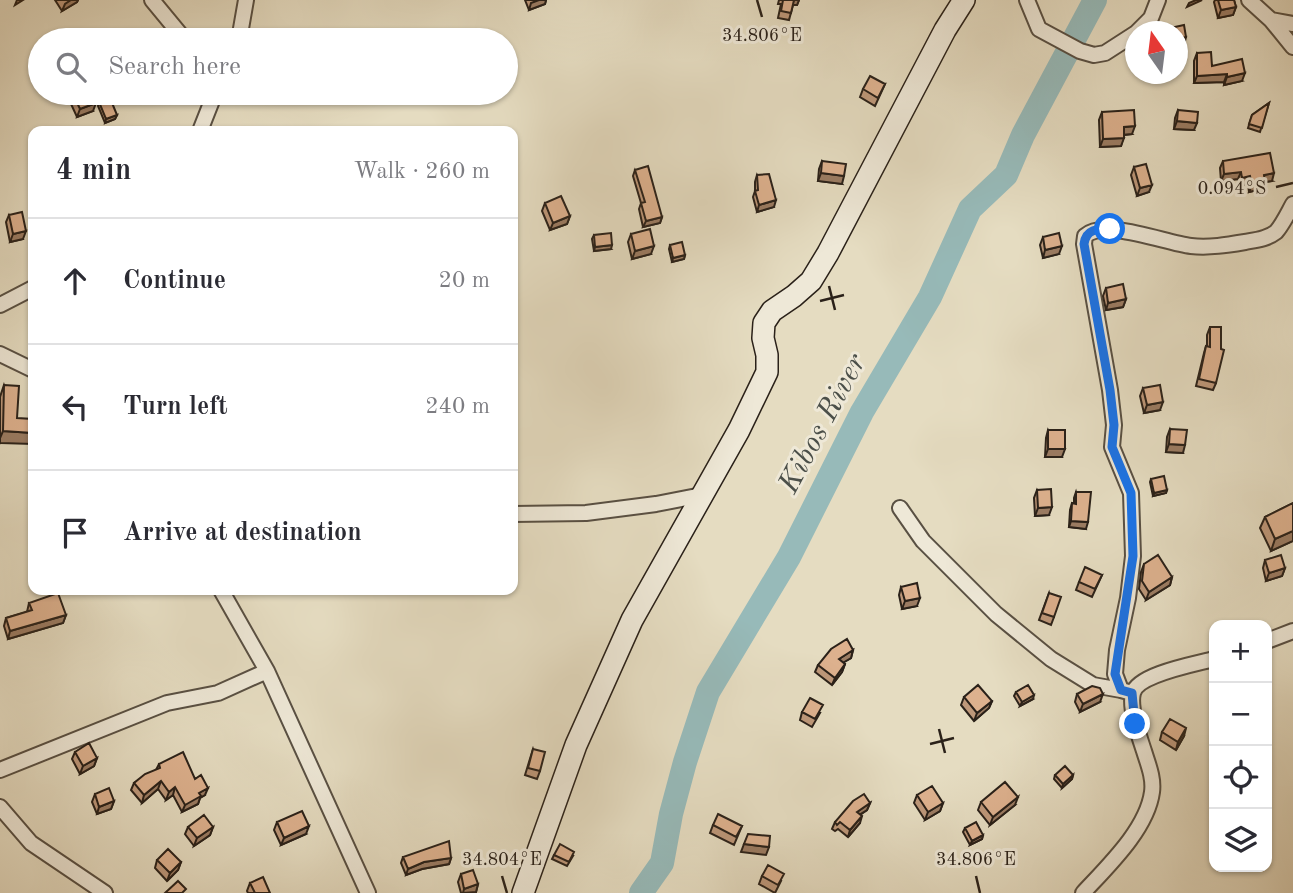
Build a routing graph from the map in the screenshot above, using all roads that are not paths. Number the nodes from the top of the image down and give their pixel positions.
1 (152, 0) edge
2 (246, 0) edge
3 (964, 0) edge
4 (1027, 0) edge
5 (1158, 0) edge
6 (1250, 0) edge
7 (1271, 20) junction
8 (1148, 21) edge
9 (1293, 24) edge
10 (175, 28) edge
11 (241, 28) edge
12 (1125, 39) edge
13 (1293, 47) edge
14 (210, 105) edge
15 (202, 126) edge
16 (1293, 204) edge
17 (28, 291) edge
18 (0, 305) edge
19 (0, 354) edge
20 (28, 368) edge
21 (702, 495) junction
22 (900, 508) dead end
23 (518, 514) edge
24 (224, 595) edge
25 (1293, 631) edge
26 (1272, 639) edge
27 (1209, 660) edge
28 (267, 671) junction
29 (1127, 692) junction
30 (0, 770) edge
31 (0, 807) edge
32 (105, 893) edge
33 (368, 893) edge
34 (523, 893) edge
35 (1083, 893) edge

1 - 10 street
2 - 11 street
3 - 21 main road
4 - 12 street
5 - 8 street
6 - 7 street
7 - 9 street
7 - 13 street
14 - 15 street
16 - 29 street
17 - 18 street
19 - 20 street
21 - 23 street
21 - 34 main road
22 - 29 street
24 - 28 street
25 - 26 street
27 - 29 street
28 - 30 street
28 - 33 street
29 - 35 street
31 - 32 street

